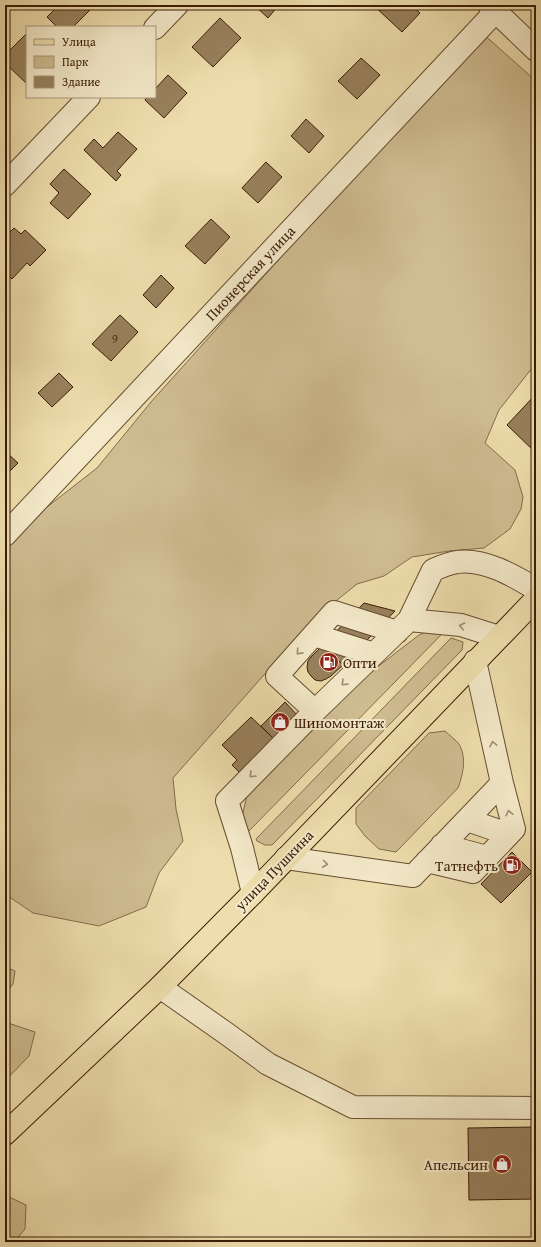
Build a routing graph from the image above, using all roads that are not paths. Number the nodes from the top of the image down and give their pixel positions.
1 (177, 5) edge
2 (492, 8) edge
3 (156, 27) edge
4 (536, 50) edge
5 (88, 98) edge
6 (5, 185) edge
7 (5, 535) edge
8 (536, 589) edge
9 (536, 599) edge
10 (319, 628) junction
11 (392, 637) junction
12 (499, 637) junction
13 (476, 661) junction
14 (315, 711) junction
15 (502, 783) junction
16 (466, 820) junction
17 (508, 834) junction
18 (442, 845) junction
19 (487, 857) junction
20 (286, 858) junction
21 (427, 861) junction
22 (253, 893) junction
23 (160, 987) junction
24 (536, 1108) edge
25 (5, 1134) edge

1 - 3 street
2 - 4 street
2 - 7 street, Пионерская улица
5 - 6 street
8 - 11 street
9 - 12 main road, улица Пушкина
10 - 11 street
10 - 11 street
10 -> 14 street
12 -> 11 street
11 -> 14 street
12 - 13 main road, улица Пушкина
15 -> 13 street
13 - 20 main road, улица Пушкина
14 -> 22 street
15 - 16 street
17 -> 15 street
16 - 17 street
16 - 18 street
17 - 19 street
18 - 19 street
18 - 21 street
19 - 21 street
20 -> 21 street
20 - 22 main road, улица Пушкина
22 - 23 main road, улица Пушкина
23 - 24 street
23 - 25 main road, улица Пушкина

